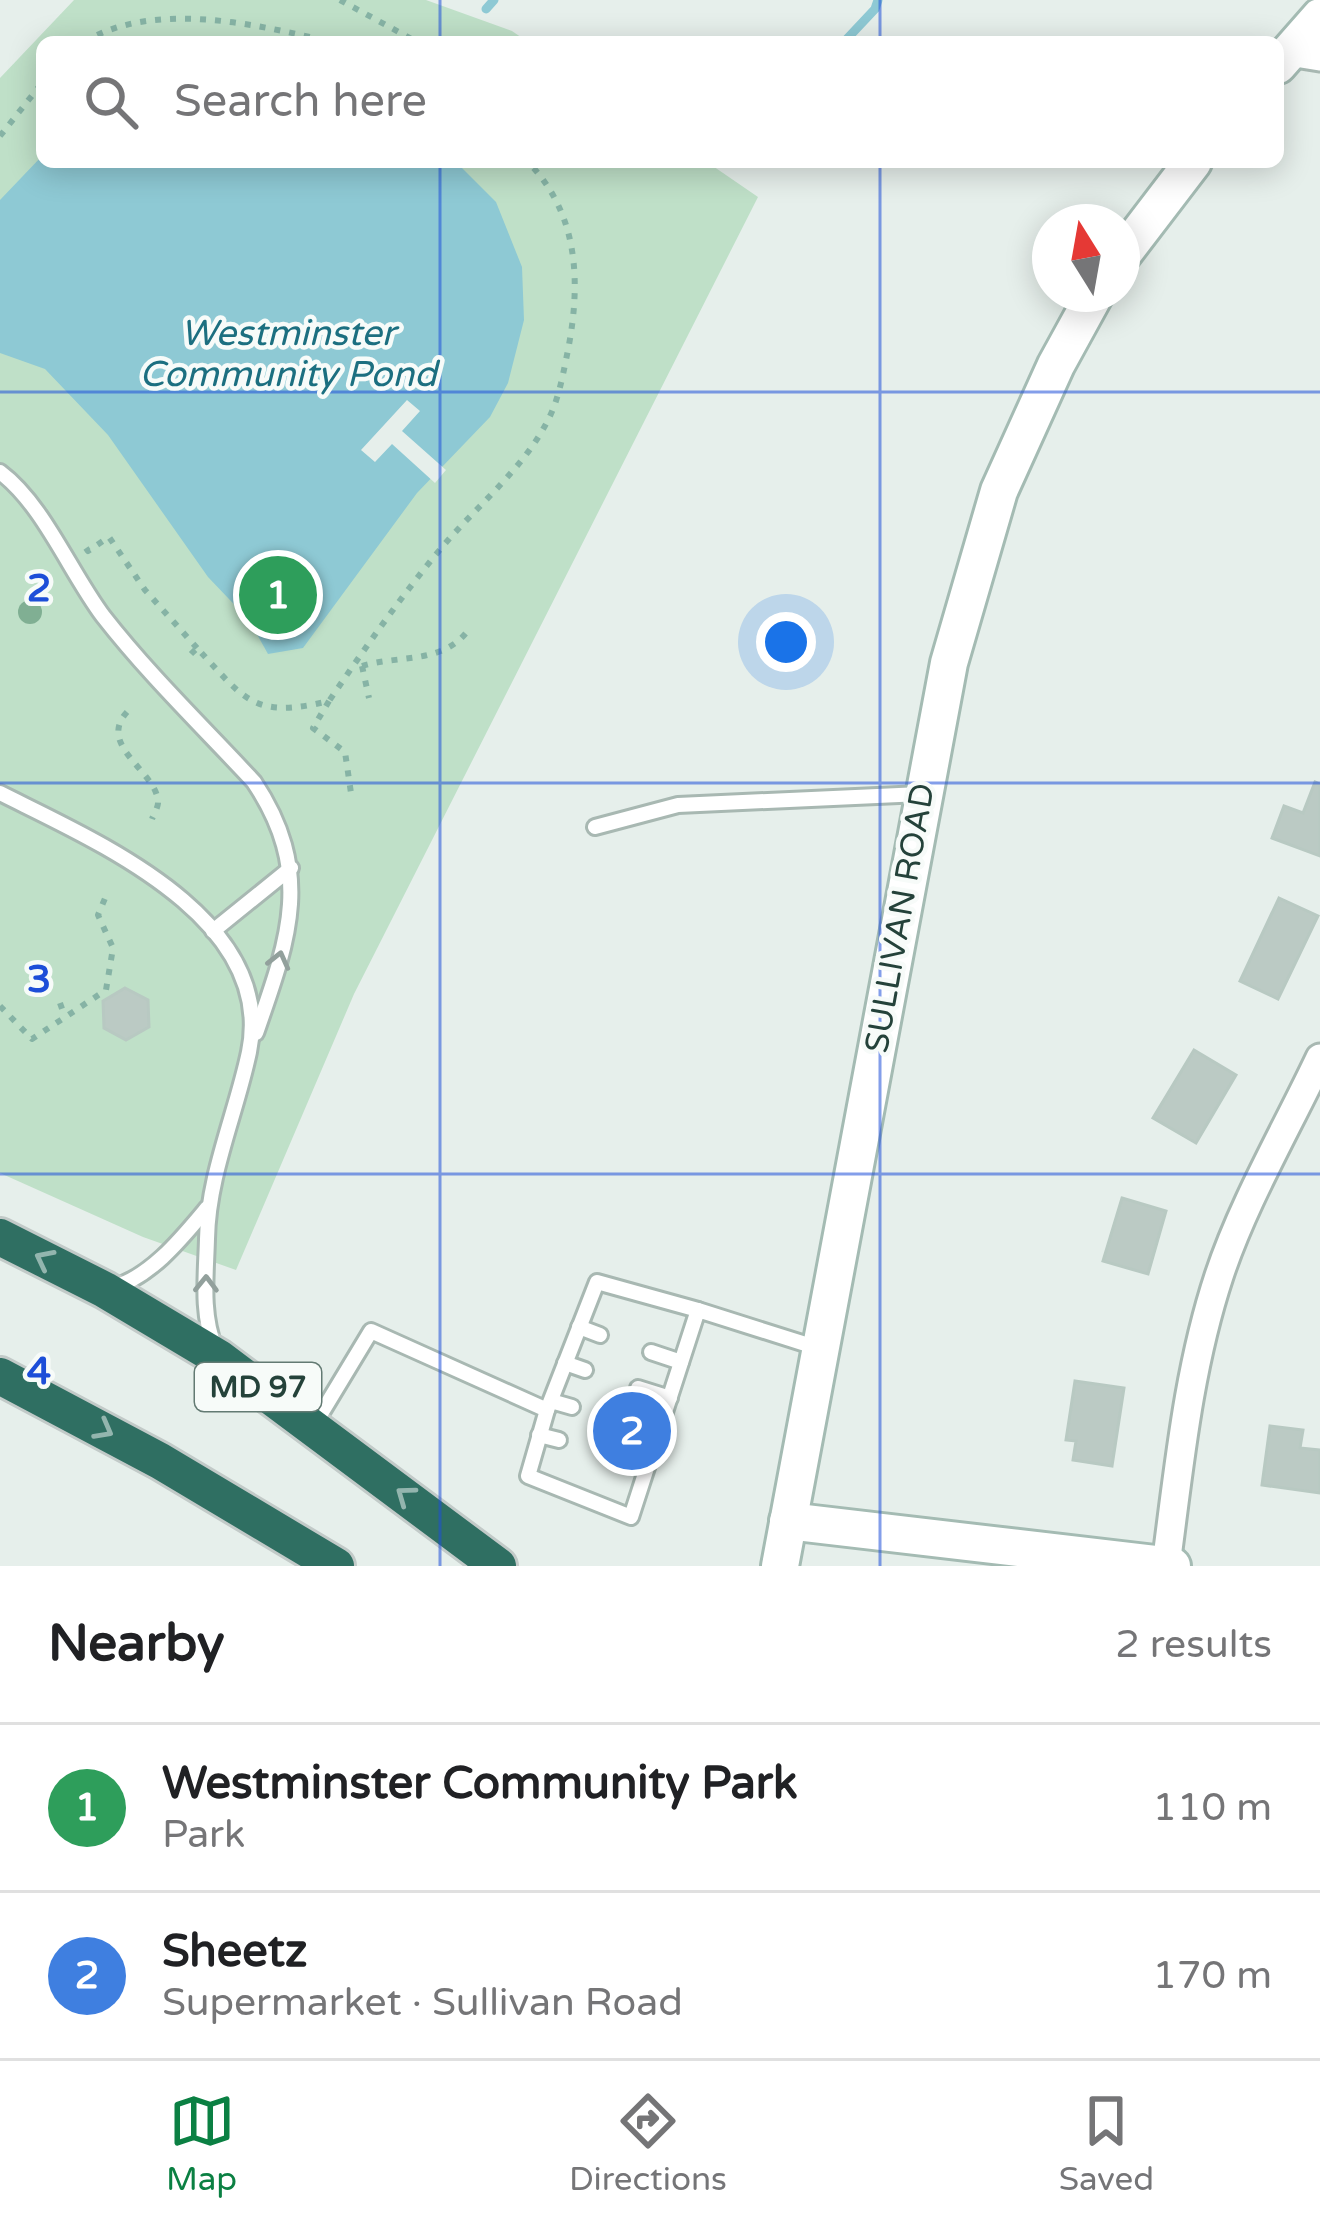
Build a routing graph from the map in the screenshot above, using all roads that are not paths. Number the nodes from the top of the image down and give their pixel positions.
1 (1320, 17) edge
2 (1296, 58) edge
3 (1188, 168) edge
4 (1140, 231) edge
5 (1086, 312) edge
6 (0, 472) edge
7 (0, 793) edge
8 (921, 794) junction
9 (595, 827) dead end
10 (291, 868) junction
11 (213, 931) junction
12 (250, 1047) junction
13 (1320, 1058) edge
14 (207, 1208) junction
15 (0, 1237) edge
16 (105, 1290) junction
17 (698, 1310) junction
18 (579, 1328) junction
19 (600, 1335) dead end
20 (821, 1348) junction
21 (651, 1352) dead end
22 (219, 1358) junction
23 (681, 1362) junction
24 (565, 1364) junction
25 (585, 1370) dead end
26 (0, 1376) edge
27 (638, 1388) dead end
28 (670, 1398) junction
29 (549, 1405) junction
30 (572, 1407) dead end
31 (627, 1421) dead end
32 (313, 1427) junction
33 (659, 1430) junction
34 (539, 1435) junction
35 (559, 1440) dead end
36 (613, 1455) dead end
37 (648, 1464) junction
38 (788, 1521) junction
39 (335, 1566) edge
40 (497, 1566) edge
41 (780, 1566) edge
42 (1169, 1566) edge

1 - 2 street
3 - 4 street
5 - 8 street, SULLIVAN ROAD
6 - 10 lane
7 - 11 lane
8 - 9 lane
8 - 20 street, SULLIVAN ROAD
10 - 11 lane
12 -> 10 lane
11 - 12 lane
12 - 14 lane
13 - 42 street
14 - 16 lane
22 -> 14 lane
16 -> 15 highway, MD 97
16 - 22 highway, MD 97
17 - 18 lane
17 - 20 lane
17 - 23 lane
18 - 19 lane
18 - 24 lane
20 - 38 street, SULLIVAN ROAD
21 - 23 lane
22 - 32 highway, MD 97
23 - 28 lane
24 - 25 lane
24 - 29 lane
26 -> 39 highway
27 - 28 lane
28 - 33 lane
29 - 30 lane
29 - 32 lane
29 - 34 lane
31 - 33 lane
40 -> 32 highway, MD 97
33 - 37 lane
34 - 35 lane
34 - 37 lane
36 - 37 lane
38 - 41 street, SULLIVAN ROAD
38 - 42 street

